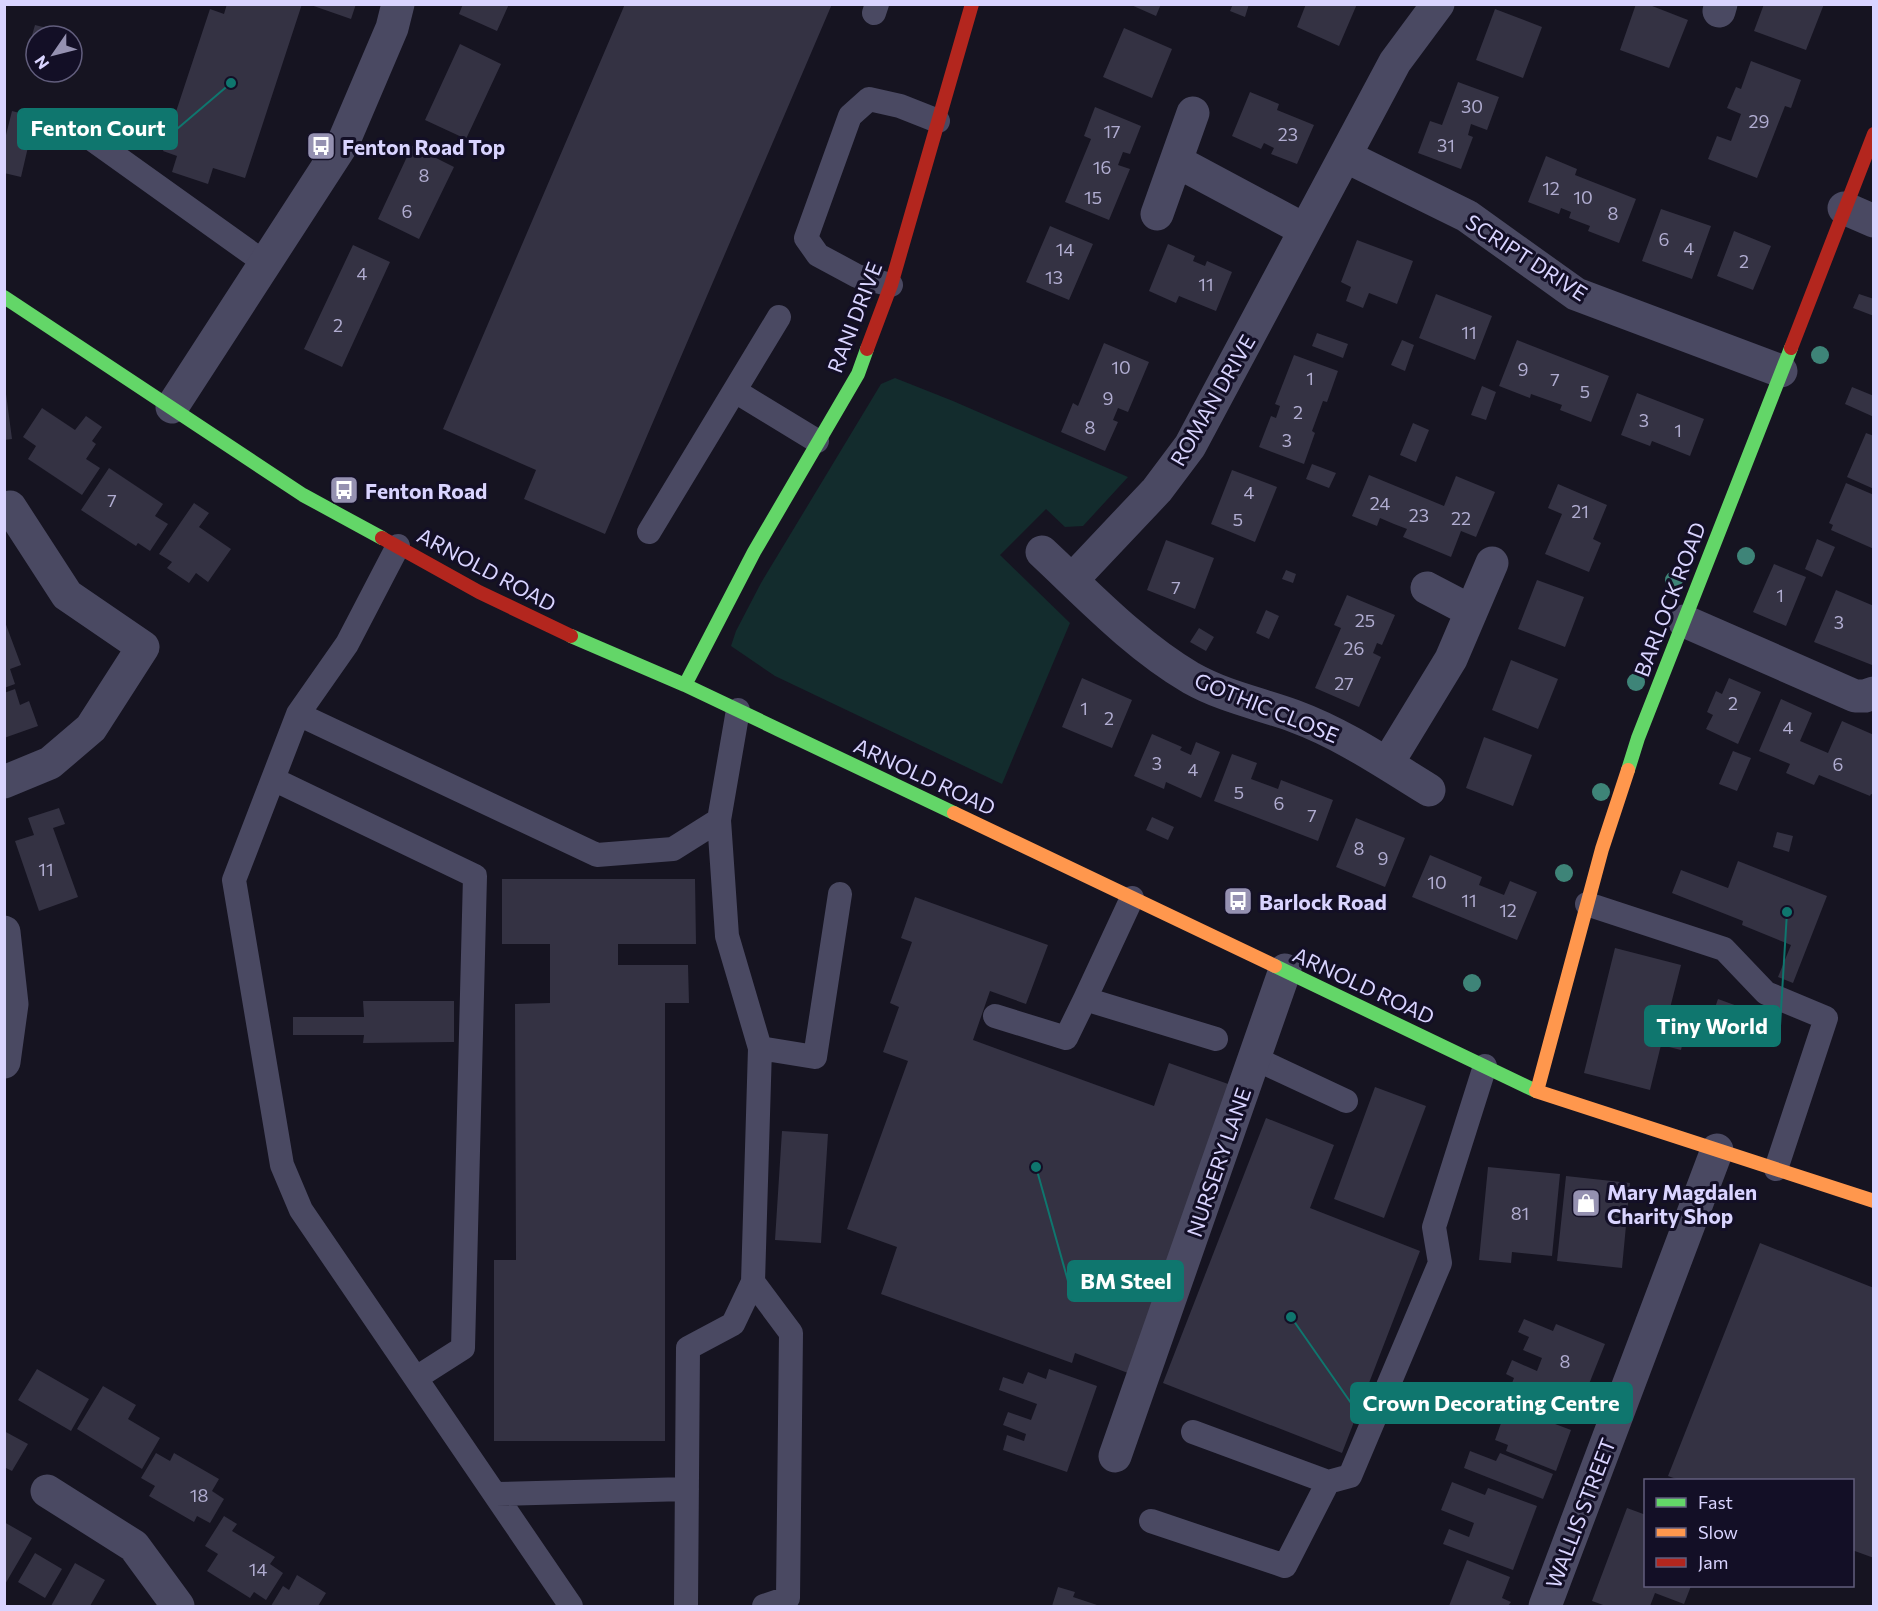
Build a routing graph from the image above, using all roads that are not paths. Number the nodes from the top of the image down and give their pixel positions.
1 (398, 4) edge
2 (972, 4) edge
3 (1438, 4) edge
4 (1193, 113) dead end
5 (938, 121) junction
6 (72, 126) dead end
7 (1874, 134) edge
8 (1345, 156) junction
9 (1176, 161) junction
10 (1157, 214) dead end
11 (1859, 214) edge
12 (1305, 230) junction
13 (265, 263) junction
14 (891, 285) junction
15 (4, 297) edge
16 (779, 317) dead end
17 (1781, 371) junction
18 (735, 391) junction
19 (172, 407) junction
20 (817, 441) junction
21 (10, 507) dead end
22 (649, 532) dead end
23 (398, 546) junction
24 (1042, 552) dead end
25 (1492, 563) dead end
26 (1072, 580) junction
27 (1427, 588) dead end
28 (1471, 610) junction
29 (1684, 621) junction
30 (685, 685) junction
31 (1874, 693) edge
32 (738, 710) junction
33 (298, 714) junction
34 (1387, 764) junction
35 (273, 778) junction
36 (4, 782) edge
37 (1429, 790) dead end
38 (719, 820) junction
39 (840, 894) dead end
40 (1132, 898) junction
41 (1587, 904) junction
42 (4, 932) edge
43 (1285, 970) junction
44 (1085, 999) junction
45 (995, 1017) dead end
46 (1216, 1039) dead end
47 (760, 1048) junction
48 (1254, 1058) junction
49 (4, 1062) edge
50 (1485, 1066) junction
51 (1537, 1091) junction
52 (1346, 1101) dead end
53 (1717, 1150) junction
54 (1776, 1169) junction
55 (1874, 1201) edge
56 (753, 1282) junction
57 (416, 1378) junction
58 (1193, 1432) dead end
59 (1115, 1456) dead end
60 (1328, 1482) junction
61 (687, 1489) junction
62 (47, 1491) dead end
63 (496, 1494) junction
64 (1151, 1521) dead end
65 (178, 1606) edge
66 (571, 1606) edge
67 (686, 1606) edge
68 (764, 1606) edge
69 (1545, 1606) edge

1 - 13 street
2 - 5 main road, RANI DRIVE
3 - 8 street, ROMAN DRIVE
4 - 9 street
5 - 14 main road, RANI DRIVE
5 - 14 lane
6 - 13 lane
7 - 11 main road, BARLOCK ROAD
8 - 12 street, ROMAN DRIVE
8 - 17 street, SCRIPT DRIVE
9 - 10 street
9 - 12 street
11 - 17 main road, BARLOCK ROAD
12 - 26 street, ROMAN DRIVE
13 - 19 street
14 - 20 main road, RANI DRIVE
15 - 19 main road, ARNOLD ROAD
16 - 18 lane
17 - 29 main road, BARLOCK ROAD
18 - 20 lane
18 - 22 lane
19 - 23 main road, ARNOLD ROAD
20 - 30 main road, RANI DRIVE
21 - 36 street
23 - 30 main road, ARNOLD ROAD
23 - 33 lane
24 - 26 street, GOTHIC CLOSE
25 - 28 street
26 - 34 street, GOTHIC CLOSE
27 - 28 street
28 - 34 street
29 - 31 street
29 - 41 main road, BARLOCK ROAD
30 - 32 main road, ARNOLD ROAD
32 - 38 lane
32 - 40 main road, ARNOLD ROAD
33 - 35 lane
33 - 38 lane
34 - 37 street, GOTHIC CLOSE
35 - 57 lane
35 - 57 lane
38 - 47 lane
39 - 47 lane
40 - 43 main road, ARNOLD ROAD
40 - 44 lane
41 - 51 main road, BARLOCK ROAD
41 - 54 lane
42 - 49 street
43 - 48 street, NURSERY LANE
43 - 50 main road, ARNOLD ROAD
44 - 45 lane
44 - 46 lane
47 - 56 lane
48 - 52 lane
48 - 59 street, NURSERY LANE
50 - 51 main road, ARNOLD ROAD
50 - 60 lane
51 - 53 main road, ARNOLD ROAD
53 - 54 main road, ARNOLD ROAD
53 - 69 street, WALLIS STREET
54 - 55 main road, ARNOLD ROAD
56 - 61 lane
56 - 68 lane
57 - 63 lane
58 - 60 lane
60 - 64 lane
61 - 63 lane
61 - 67 lane
62 - 65 street
63 - 66 lane

